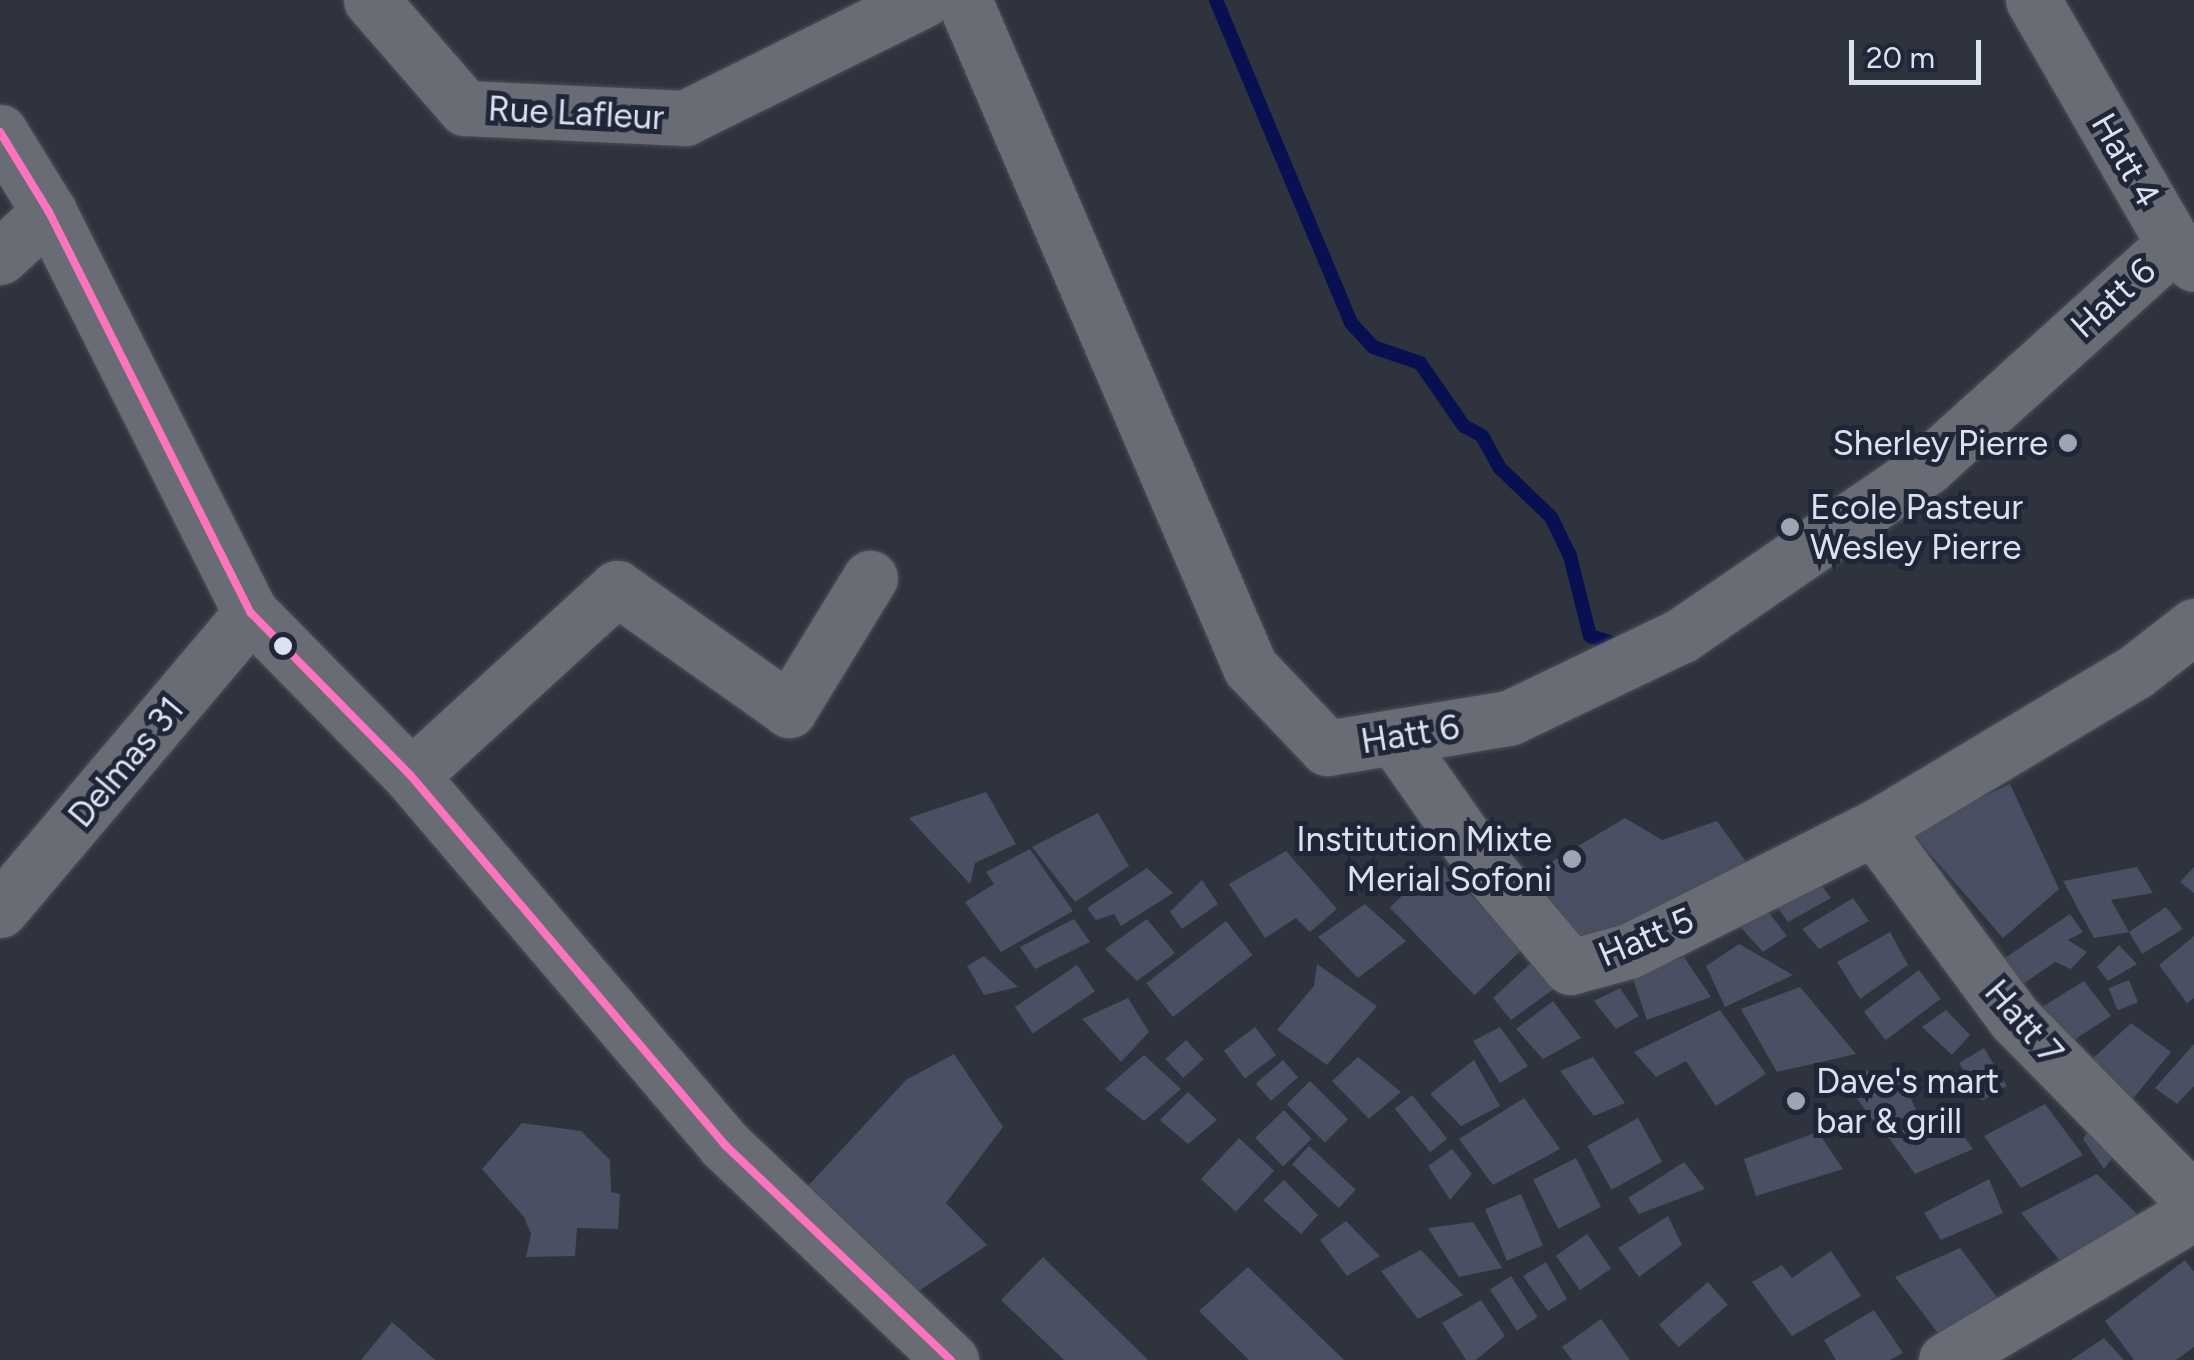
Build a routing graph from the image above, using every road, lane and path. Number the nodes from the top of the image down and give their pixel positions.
1 (370, 0) edge
2 (923, 0) edge
3 (964, 0) edge
4 (2033, 0) edge
5 (0, 132) edge
6 (48, 212) junction
7 (2184, 254) edge
8 (0, 256) edge
9 (870, 578) dead end
10 (251, 613) junction
11 (2194, 626) edge
12 (1394, 737) junction
13 (411, 776) junction
14 (1874, 828) junction
15 (0, 910) edge
16 (2194, 1200) edge
17 (2194, 1213) edge
18 (951, 1360) edge
19 (1946, 1360) edge

1 - 2 street, Rue Lafleur
3 - 12 street, Hatt 6
4 - 7 street, Hatt 4
5 - 6 street
6 - 8 street
6 - 10 street
7 - 12 street, Hatt 6
9 - 13 street
10 - 13 street
10 - 15 street, Delmas 31
11 - 14 street
12 - 14 street, Hatt 5
13 - 18 street
14 - 16 street, Hatt 7
17 - 19 street

